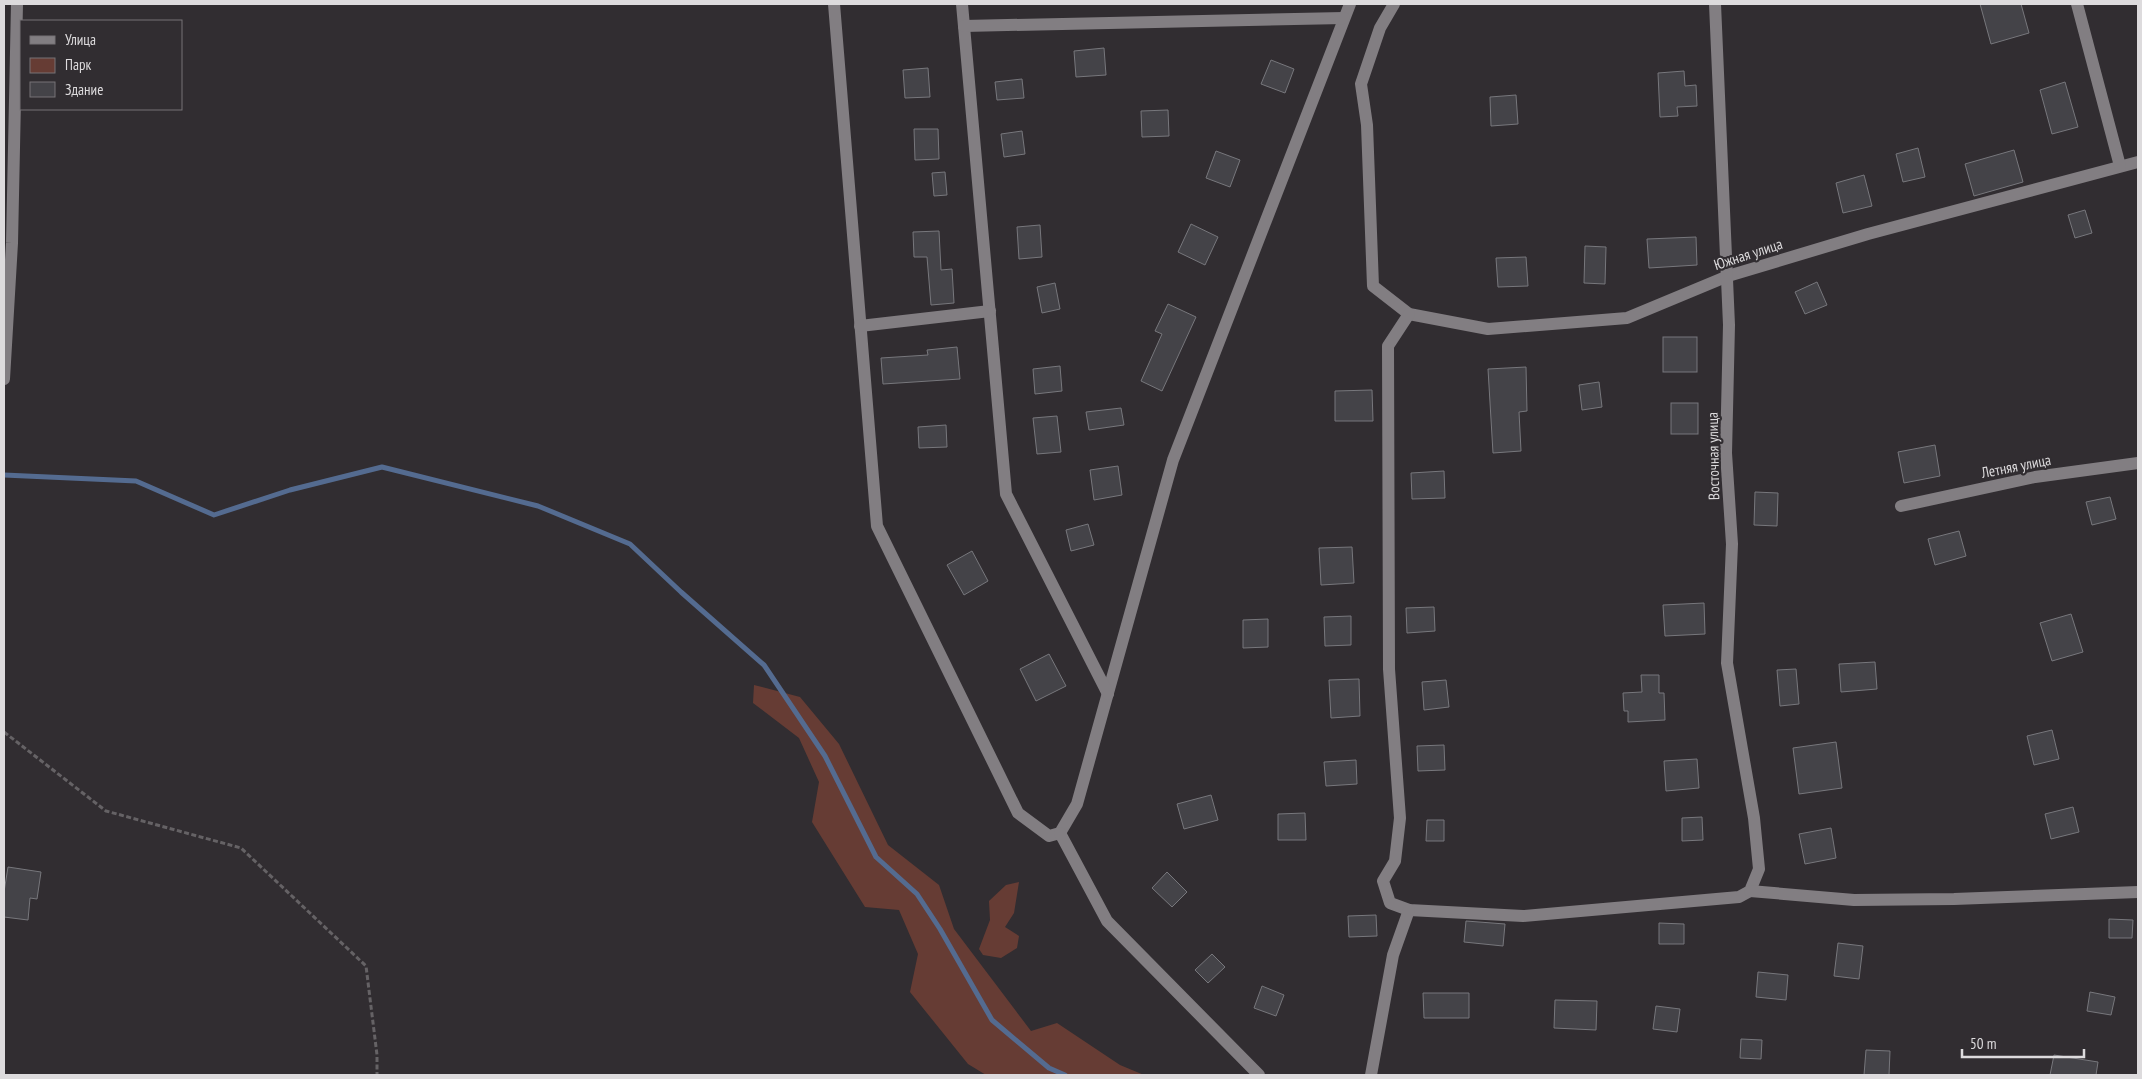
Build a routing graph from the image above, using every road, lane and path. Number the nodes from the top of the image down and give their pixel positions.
1 (16, 4) edge
2 (834, 4) edge
3 (962, 4) edge
4 (1350, 4) edge
5 (1394, 4) edge
6 (1716, 4) edge
7 (2077, 4) edge
8 (1344, 18) junction
9 (964, 26) junction
10 (2138, 162) edge
11 (2120, 166) junction
12 (1728, 276) junction
13 (990, 311) junction
14 (1409, 314) junction
15 (860, 326) junction
16 (4, 379) edge
17 (2138, 463) edge
18 (1901, 506) dead end
19 (1108, 694) junction
20 (4, 732) edge
21 (1060, 833) junction
22 (2138, 892) edge
23 (1744, 894) junction
24 (1408, 910) junction
25 (377, 1075) edge
26 (1259, 1075) edge
27 (1371, 1075) edge

1 - 16 street
2 - 15 street
3 - 9 street
4 - 8 street
5 - 14 street, Южная улица
6 - 12 street, Восточная улица
7 - 11 street
8 - 9 street
8 - 19 street
9 - 13 street
10 - 11 street, Южная улица
11 - 12 street, Южная улица
12 - 14 street, Южная улица
12 - 23 street, Восточная улица
13 - 15 street
13 - 19 street
14 - 24 street
15 - 21 street
17 - 18 street, Летняя улица
19 - 21 street
20 - 25 path
21 - 26 street
22 - 23 street
23 - 24 street
24 - 27 street

